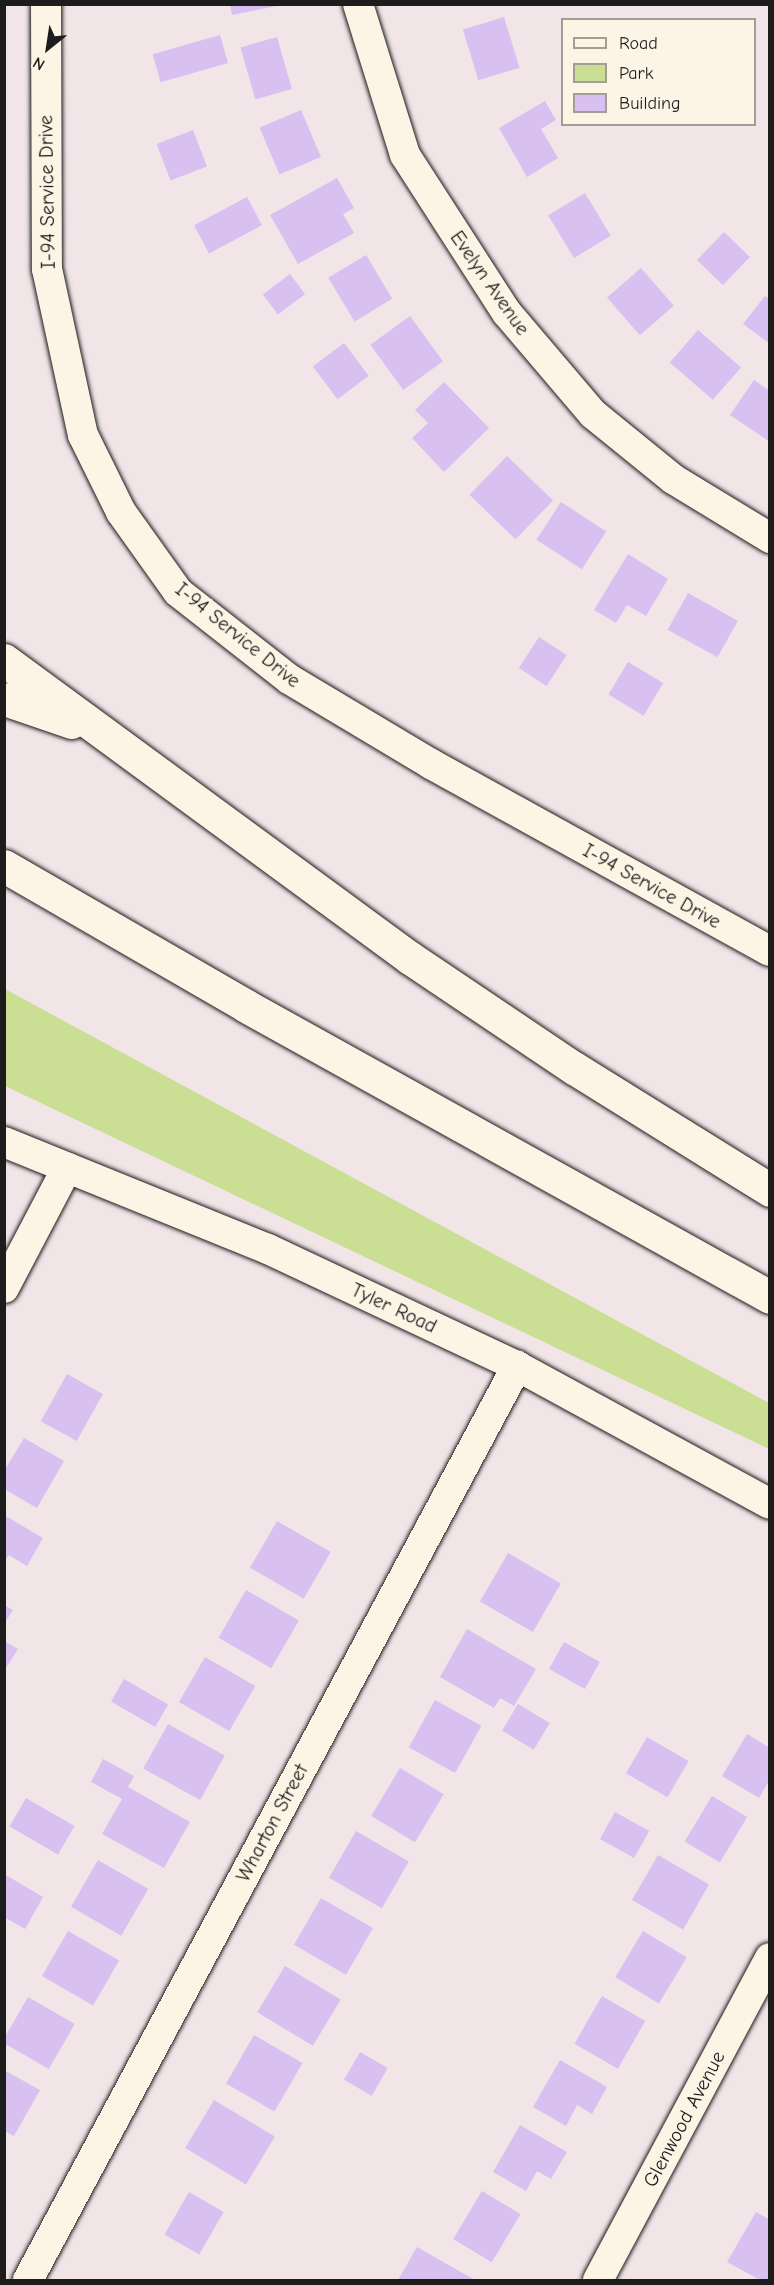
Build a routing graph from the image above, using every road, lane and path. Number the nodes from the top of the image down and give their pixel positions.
1 (46, 4) edge
2 (358, 4) edge
3 (770, 538) edge
4 (4, 660) edge
5 (4, 699) edge
6 (98, 731) junction
7 (4, 866) edge
8 (770, 951) edge
9 (4, 1142) edge
10 (67, 1168) junction
11 (770, 1191) edge
12 (4, 1288) edge
13 (770, 1297) edge
14 (517, 1366) junction
15 (770, 1504) edge
16 (770, 1958) edge
17 (28, 2280) edge
18 (598, 2280) edge

1 - 8 street, I-94 Service Drive
2 - 3 street, Evelyn Avenue
4 - 6 highway
5 - 6 highway
6 - 11 highway
7 - 13 highway
9 - 10 street, Tyler Road
10 - 12 street
10 - 14 street, Tyler Road
14 - 15 street, Tyler Road
14 - 17 street, Wharton Street
16 - 18 street, Glenwood Avenue

